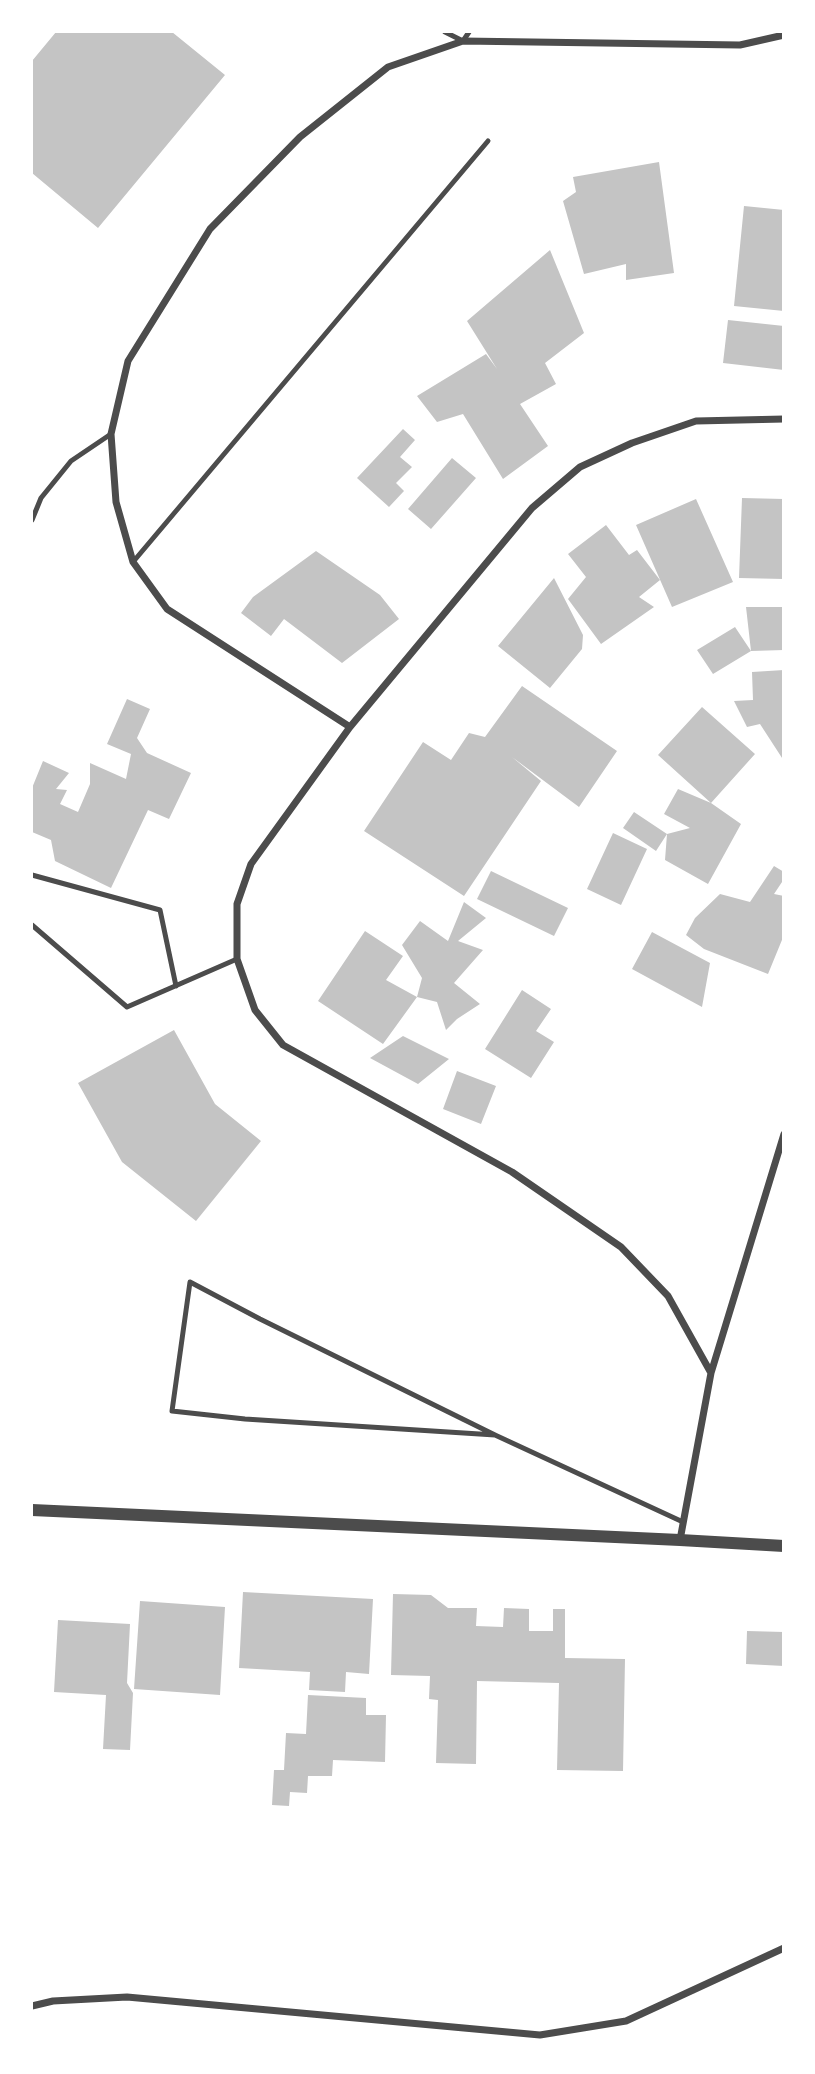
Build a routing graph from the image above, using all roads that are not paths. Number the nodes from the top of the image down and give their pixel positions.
1 (445, 32) edge
2 (469, 32) edge
3 (783, 36) edge
4 (463, 41) junction
5 (488, 141) dead end
6 (783, 419) edge
7 (111, 434) junction
8 (32, 520) edge
9 (133, 562) junction
10 (350, 727) junction
11 (32, 875) edge
12 (32, 925) edge
13 (237, 959) junction
14 (176, 986) junction
15 (783, 1134) edge
16 (711, 1373) junction
17 (495, 1435) junction
18 (32, 1510) edge
19 (683, 1522) junction
20 (680, 1540) junction
21 (783, 1546) edge
22 (783, 1948) edge
23 (32, 2006) edge

1 - 4 lane
2 - 4 lane
3 - 4 street
4 - 7 street
5 - 9 lane
6 - 10 street
7 - 8 lane
7 - 9 street
9 - 10 street
10 - 13 street
11 - 14 lane
12 - 14 lane
13 - 14 lane
13 - 16 street
15 - 16 street
16 - 19 street
17 - 17 lane
17 - 19 lane
18 - 20 street
19 - 20 street
20 - 21 street
22 - 23 street

